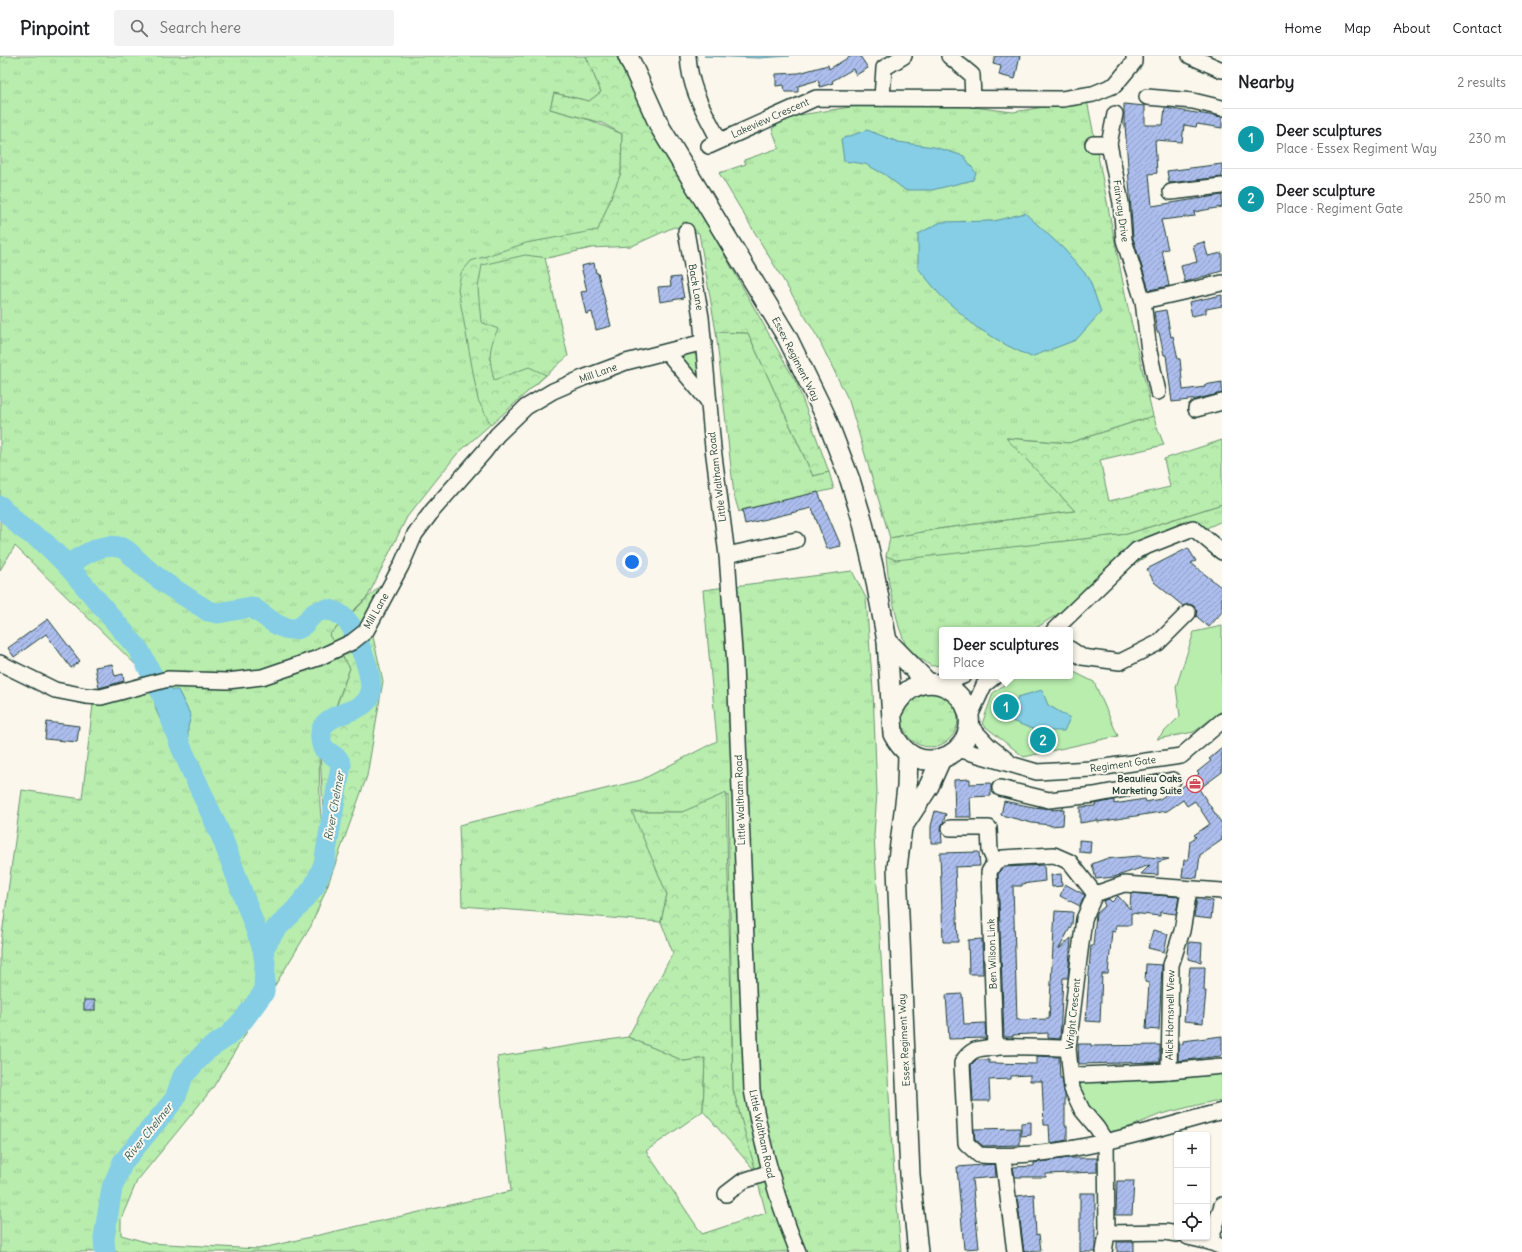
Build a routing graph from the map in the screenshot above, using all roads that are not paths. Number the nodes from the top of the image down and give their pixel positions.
1 (628, 56) edge
2 (688, 56) edge
3 (904, 56) edge
4 (949, 56) edge
5 (1134, 56) edge
6 (1190, 56) edge
7 (1222, 70) edge
8 (1147, 97) dead end
9 (882, 98) junction
10 (973, 99) junction
11 (1222, 108) edge
12 (1115, 114) dead end
13 (1093, 144) dead end
14 (1109, 144) junction
15 (1222, 186) edge
16 (1171, 192) dead end
17 (686, 231) dead end
18 (1222, 283) edge
19 (1143, 301) junction
20 (704, 342) junction
21 (668, 352) junction
22 (1158, 392) dead end
23 (709, 402) junction
24 (1222, 402) edge
25 (1196, 409) dead end
26 (796, 540) dead end
27 (1222, 552) edge
28 (727, 555) junction
29 (1188, 613) dead end
30 (1057, 627) edge
31 (887, 641) junction
32 (1073, 651) edge
33 (0, 663) edge
34 (951, 679) edge
35 (991, 679) edge
36 (934, 683) junction
37 (893, 710) junction
38 (969, 721) junction
39 (1221, 722) edge
40 (958, 749) junction
41 (908, 754) junction
42 (941, 759) junction
43 (1012, 764) junction
44 (1091, 769) junction
45 (1173, 780) dead end
46 (1000, 788) dead end
47 (1094, 795) junction
48 (902, 827) junction
49 (950, 828) dead end
50 (994, 862) junction
51 (1189, 890) junction
52 (1222, 891) edge
53 (1095, 894) junction
54 (995, 1048) junction
55 (1068, 1048) junction
56 (1222, 1066) edge
57 (1169, 1071) junction
58 (1081, 1074) dead end
59 (1222, 1111) edge
60 (1106, 1142) junction
61 (1003, 1157) junction
62 (770, 1172) junction
63 (726, 1194) dead end
64 (1222, 1205) edge
65 (1107, 1233) junction
66 (1174, 1233) edge
67 (1200, 1240) edge
68 (1216, 1244) edge
69 (798, 1252) edge
70 (918, 1252) edge
71 (1015, 1252) edge
72 (1104, 1252) edge

1 - 31 main road, Essex Regiment Way
2 - 9 street, Lakeview Crescent
3 - 9 street
4 - 10 street
5 - 10 street, Lakeview Crescent
6 - 7 street
8 - 11 street
9 - 10 street, Lakeview Crescent
12 - 14 street, Fairway Drive
13 - 14 street
14 - 19 street, Fairway Drive
15 - 16 street
17 - 20 street, Back Lane
18 - 19 street
19 - 22 street, Fairway Drive
20 - 21 street, Mill Lane
20 - 23 street, Little Waltham Road
21 - 23 street
21 - 33 street, Mill Lane
23 - 28 street, Little Waltham Road
24 - 25 street
26 - 28 street
27 - 30 street
28 - 62 street, Little Waltham Road
29 - 32 street
31 - 36 main road
31 - 37 main road, Essex Regiment Way
34 - 36 street
35 - 38 street
36 - 37 main road
36 - 38 main road
37 - 41 main road, Essex Regiment Way
38 - 40 main road
38 - 43 street, Regiment Gate
39 - 44 street, Regiment Gate
40 - 42 main road
40 - 43 street, Regiment Gate
41 - 42 main road
41 - 48 main road, Essex Regiment Way
42 - 48 main road, Essex Regiment Way
43 - 44 street, Regiment Gate
44 - 47 street
45 - 47 street
46 - 47 street
48 - 70 main road, Essex Regiment Way
49 - 50 street, Ben Wilson Link
50 - 53 street
50 - 54 street, Ben Wilson Link
51 - 52 street
51 - 53 street
51 - 57 street, Alick Hornsnell View
53 - 55 street, Wright Crescent
54 - 55 street
54 - 61 street
55 - 60 street, Wright Crescent
56 - 57 street, Alick Hornsnell View
57 - 58 street, Alick Hornsnell View
59 - 60 street
60 - 61 street
60 - 65 street
61 - 71 street
62 - 63 street
62 - 69 street, Little Waltham Road
64 - 68 street
65 - 66 street
65 - 72 street
67 - 68 street

